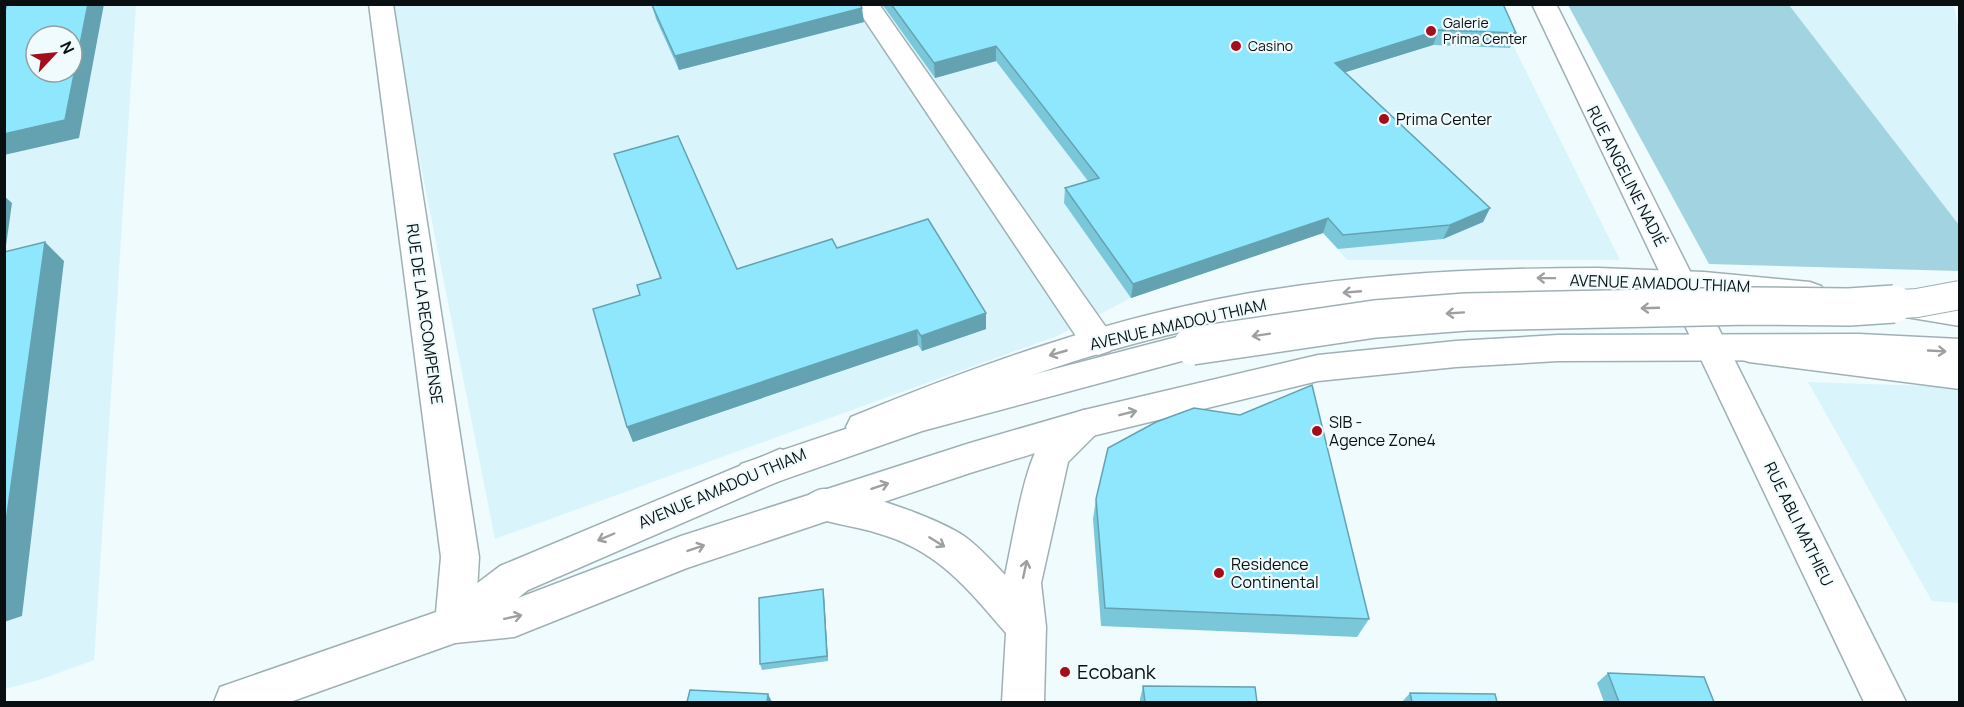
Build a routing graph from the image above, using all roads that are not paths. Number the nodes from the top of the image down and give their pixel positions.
1 (381, 4) edge
2 (866, 4) edge
3 (1544, 4) edge
4 (1680, 281) junction
5 (1959, 295) edge
6 (1959, 314) edge
7 (1098, 342) junction
8 (1710, 347) junction
9 (1749, 349) junction
10 (1959, 352) edge
11 (1959, 376) edge
12 (1084, 424) junction
13 (754, 475) junction
14 (823, 505) junction
15 (455, 624) junction
16 (1026, 627) junction
17 (235, 702) edge
18 (1023, 702) edge
19 (1886, 702) edge

1 - 15 main road, RUE DE LA RECOMPENSE
2 - 7 main road
3 - 4 main road, RUE ANGELINE NADIÉ
4 - 6 main road, AVENUE AMADOU THIAM
4 -> 7 main road, AVENUE AMADOU THIAM
4 - 8 main road, RUE ANGELINE NADIÉ
5 -> 13 main road, bridge
7 -> 13 main road, AVENUE AMADOU THIAM
8 - 9 main road, AVENUE AMADOU THIAM
12 -> 8 main road, AVENUE AMADOU THIAM
8 - 19 main road, RUE ABLI MATHIEU
9 -> 10 main road, AVENUE AMADOU THIAM
9 - 11 main road
14 -> 12 main road, AVENUE AMADOU THIAM
16 -> 12 main road
13 -> 15 main road, AVENUE AMADOU THIAM
15 -> 14 main road, AVENUE AMADOU THIAM
14 -> 16 main road
15 - 17 main road, AVENUE AMADOU THIAM
16 - 18 main road

